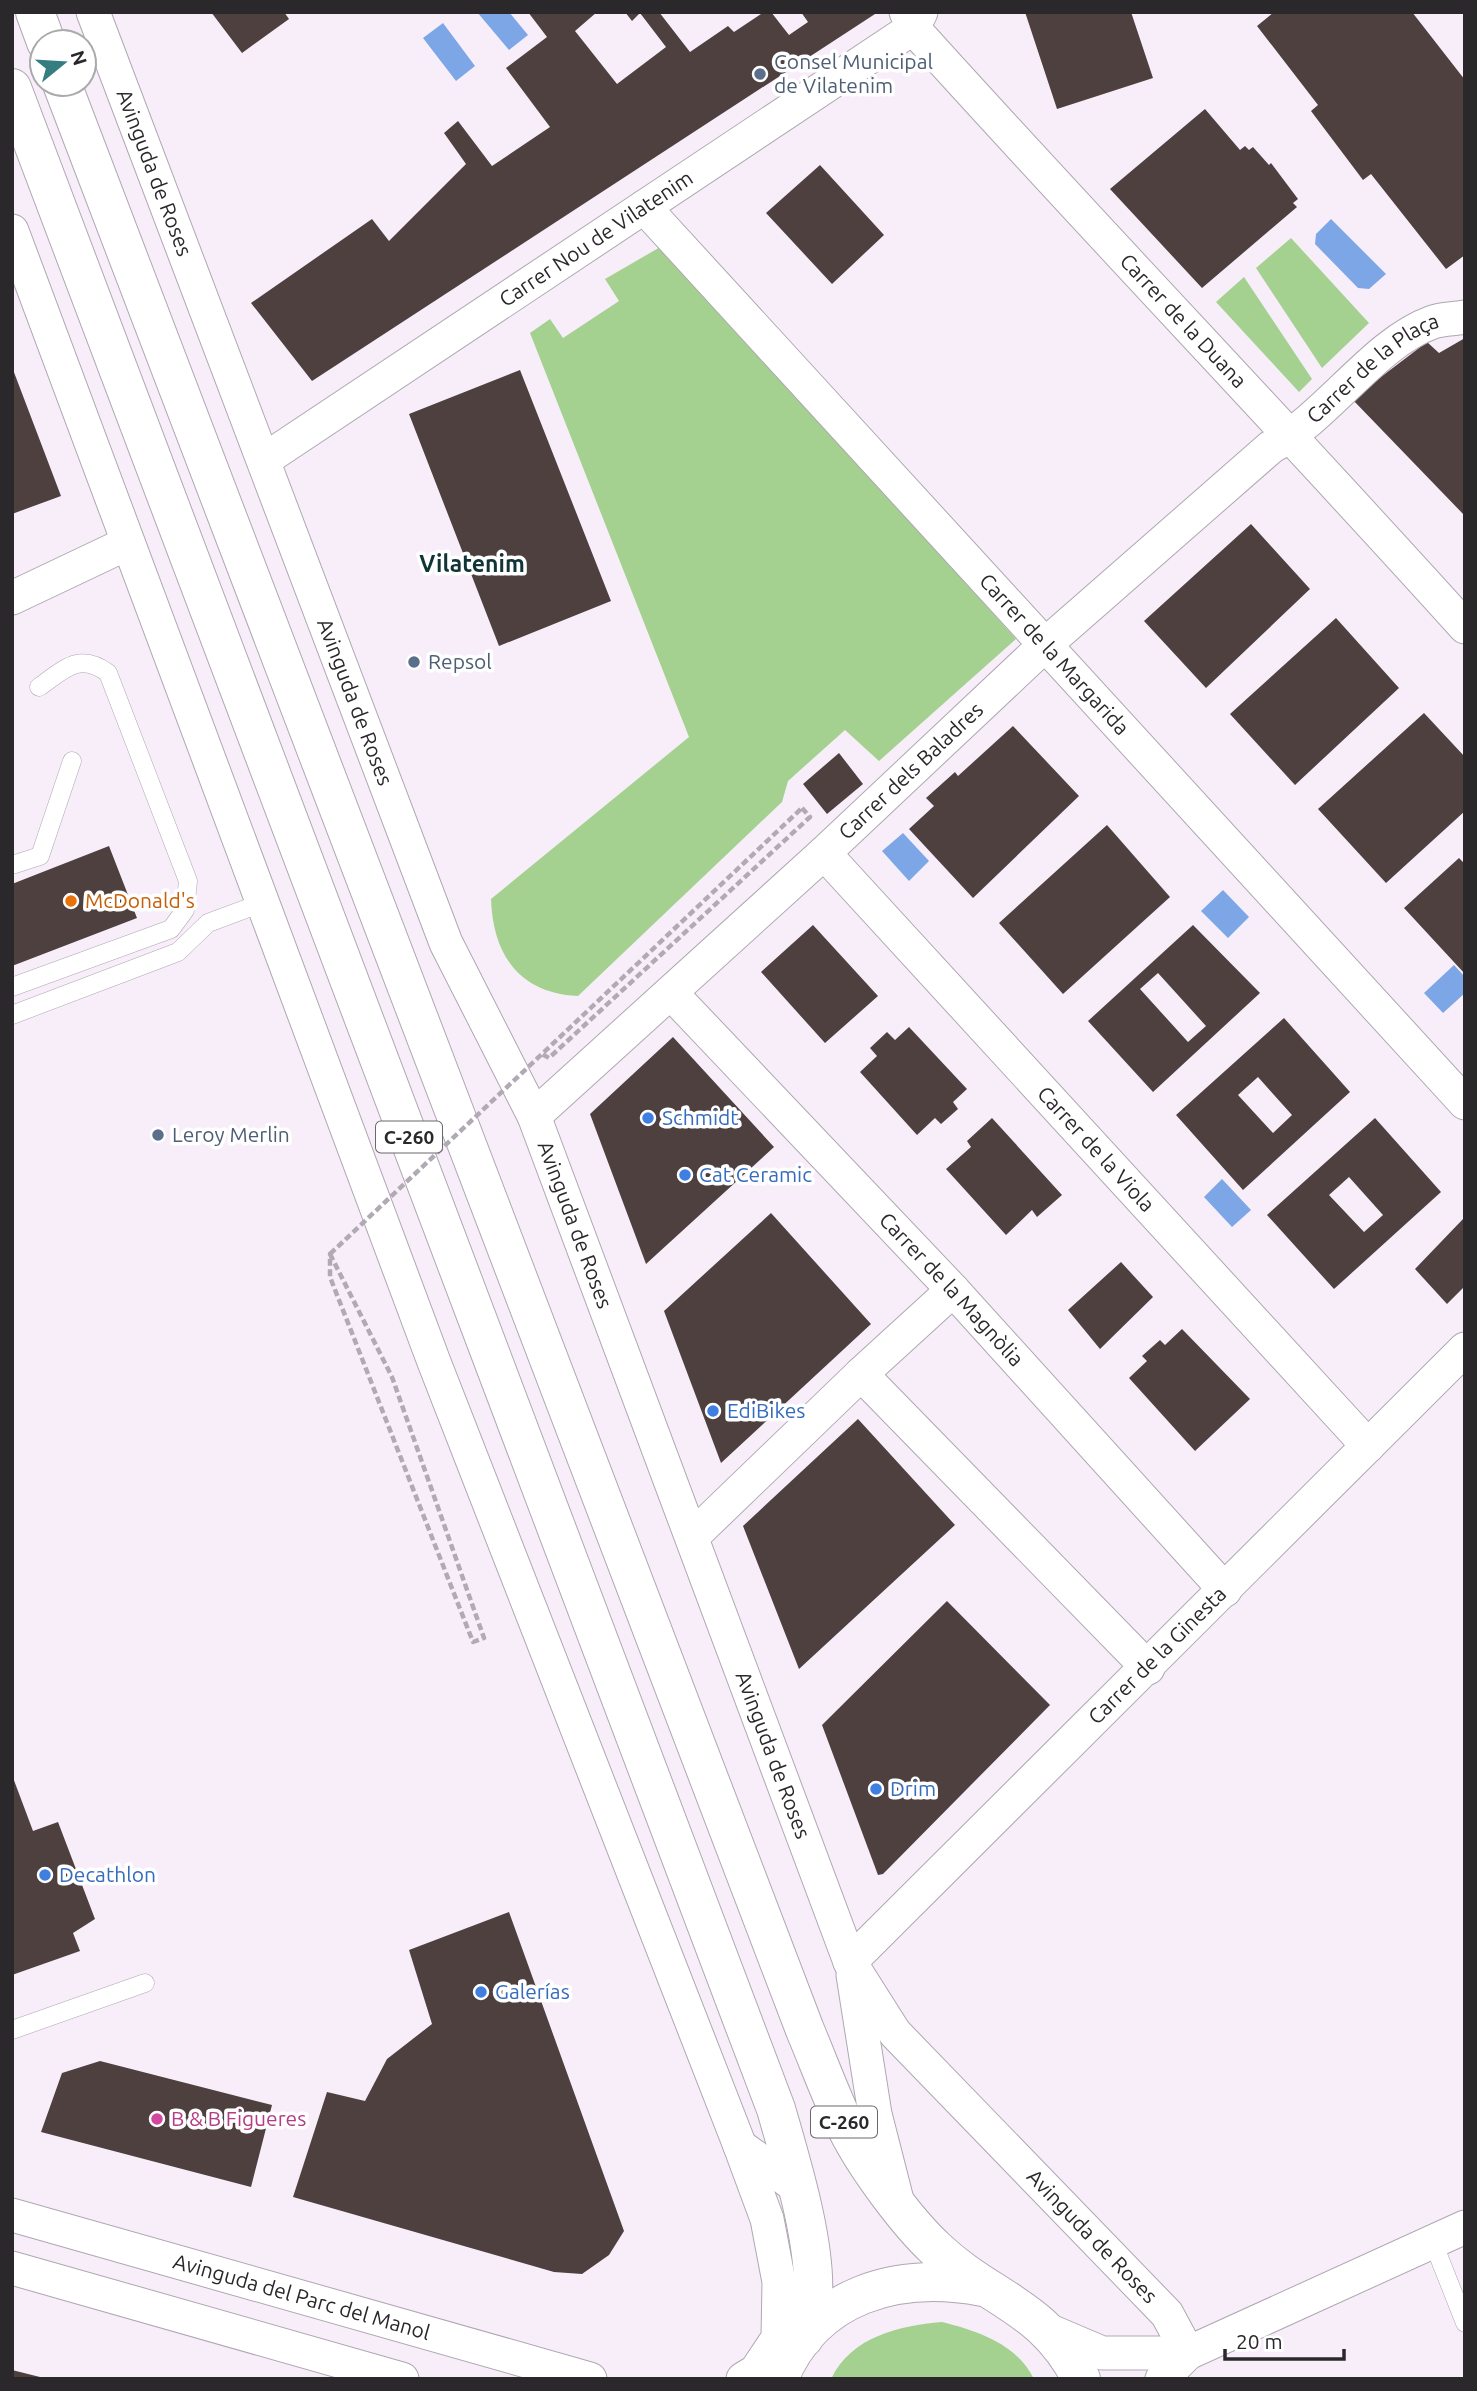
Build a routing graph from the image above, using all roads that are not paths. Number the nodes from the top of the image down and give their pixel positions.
1 (93, 12) edge
2 (913, 18) edge
3 (12, 89) edge
4 (67, 98) edge
5 (644, 207) junction
6 (12, 230) edge
7 (1465, 317) edge
8 (1293, 436) junction
9 (264, 460) junction
10 (128, 543) junction
11 (12, 598) edge
12 (1465, 627) edge
13 (1046, 644) junction
14 (39, 687) dead end
15 (72, 761) dead end
16 (824, 853) junction
17 (12, 865) edge
18 (262, 903) junction
19 (12, 987) edge
20 (671, 993) junction
21 (12, 1015) edge
22 (1465, 1103) edge
23 (534, 1116) junction
24 (953, 1290) junction
25 (1465, 1349) edge
26 (861, 1374) junction
27 (1368, 1446) junction
28 (693, 1536) junction
29 (1225, 1590) junction
30 (1148, 1668) junction
31 (850, 1962) junction
32 (145, 1983) dead end
33 (12, 2031) edge
34 (740, 2146) junction
35 (799, 2188) junction
36 (898, 2206) junction
37 (12, 2215) edge
38 (1465, 2227) edge
39 (1433, 2242) junction
40 (12, 2269) edge
41 (983, 2287) junction
42 (1465, 2323) edge
43 (1048, 2330) junction
44 (804, 2338) junction
45 (1188, 2353) junction
46 (402, 2379) edge
47 (590, 2379) edge
48 (743, 2379) edge
49 (779, 2379) edge
50 (1081, 2379) edge
51 (1162, 2379) edge

1 - 9 street, Avinguda de Roses
2 - 5 street, Carrer Nou de Vilatenim
2 - 8 street, Carrer de la Duana
3 - 35 highway, C-260
4 - 36 highway, C-260
5 - 9 street, Carrer Nou de Vilatenim
5 - 13 street, Carrer de la Margarida
6 - 10 street
7 - 8 street, Carrer de la Plaça
8 - 12 street, Carrer de la Duana
8 - 13 street, Carrer dels Baladres
9 - 23 street, Avinguda de Roses
10 - 11 street
10 - 18 street
13 - 16 street, Carrer dels Baladres
13 - 22 street, Carrer de la Margarida
14 - 19 lane
15 - 17 lane
16 - 20 street, Carrer dels Baladres
16 - 27 street, Carrer de la Viola
18 - 21 lane
18 - 34 street
20 - 23 street, Carrer dels Baladres
20 - 24 street, Carrer de la Magnòlia
23 - 28 street, Avinguda de Roses
24 - 26 street
24 - 29 street, Carrer de la Magnòlia
25 - 27 street, Carrer de la Ginesta
26 - 28 street
26 - 30 street
27 - 29 street, Carrer de la Ginesta
28 - 31 street, Avinguda de Roses
29 - 30 street, Carrer de la Ginesta
30 - 31 street, Carrer de la Ginesta
31 - 36 street
31 - 45 street, Avinguda de Roses
32 - 33 lane
34 - 35 street
34 - 48 street
35 - 44 highway, C-260
36 - 41 highway, C-260
37 - 47 street, Avinguda del Parc del Manol
38 - 39 street
39 - 42 lane
39 - 45 street
40 - 46 street
41 - 43 highway, C-260
41 - 44 highway, C-260
43 - 45 street
43 - 50 highway, C-260
44 - 49 highway, C-260
45 - 51 street

